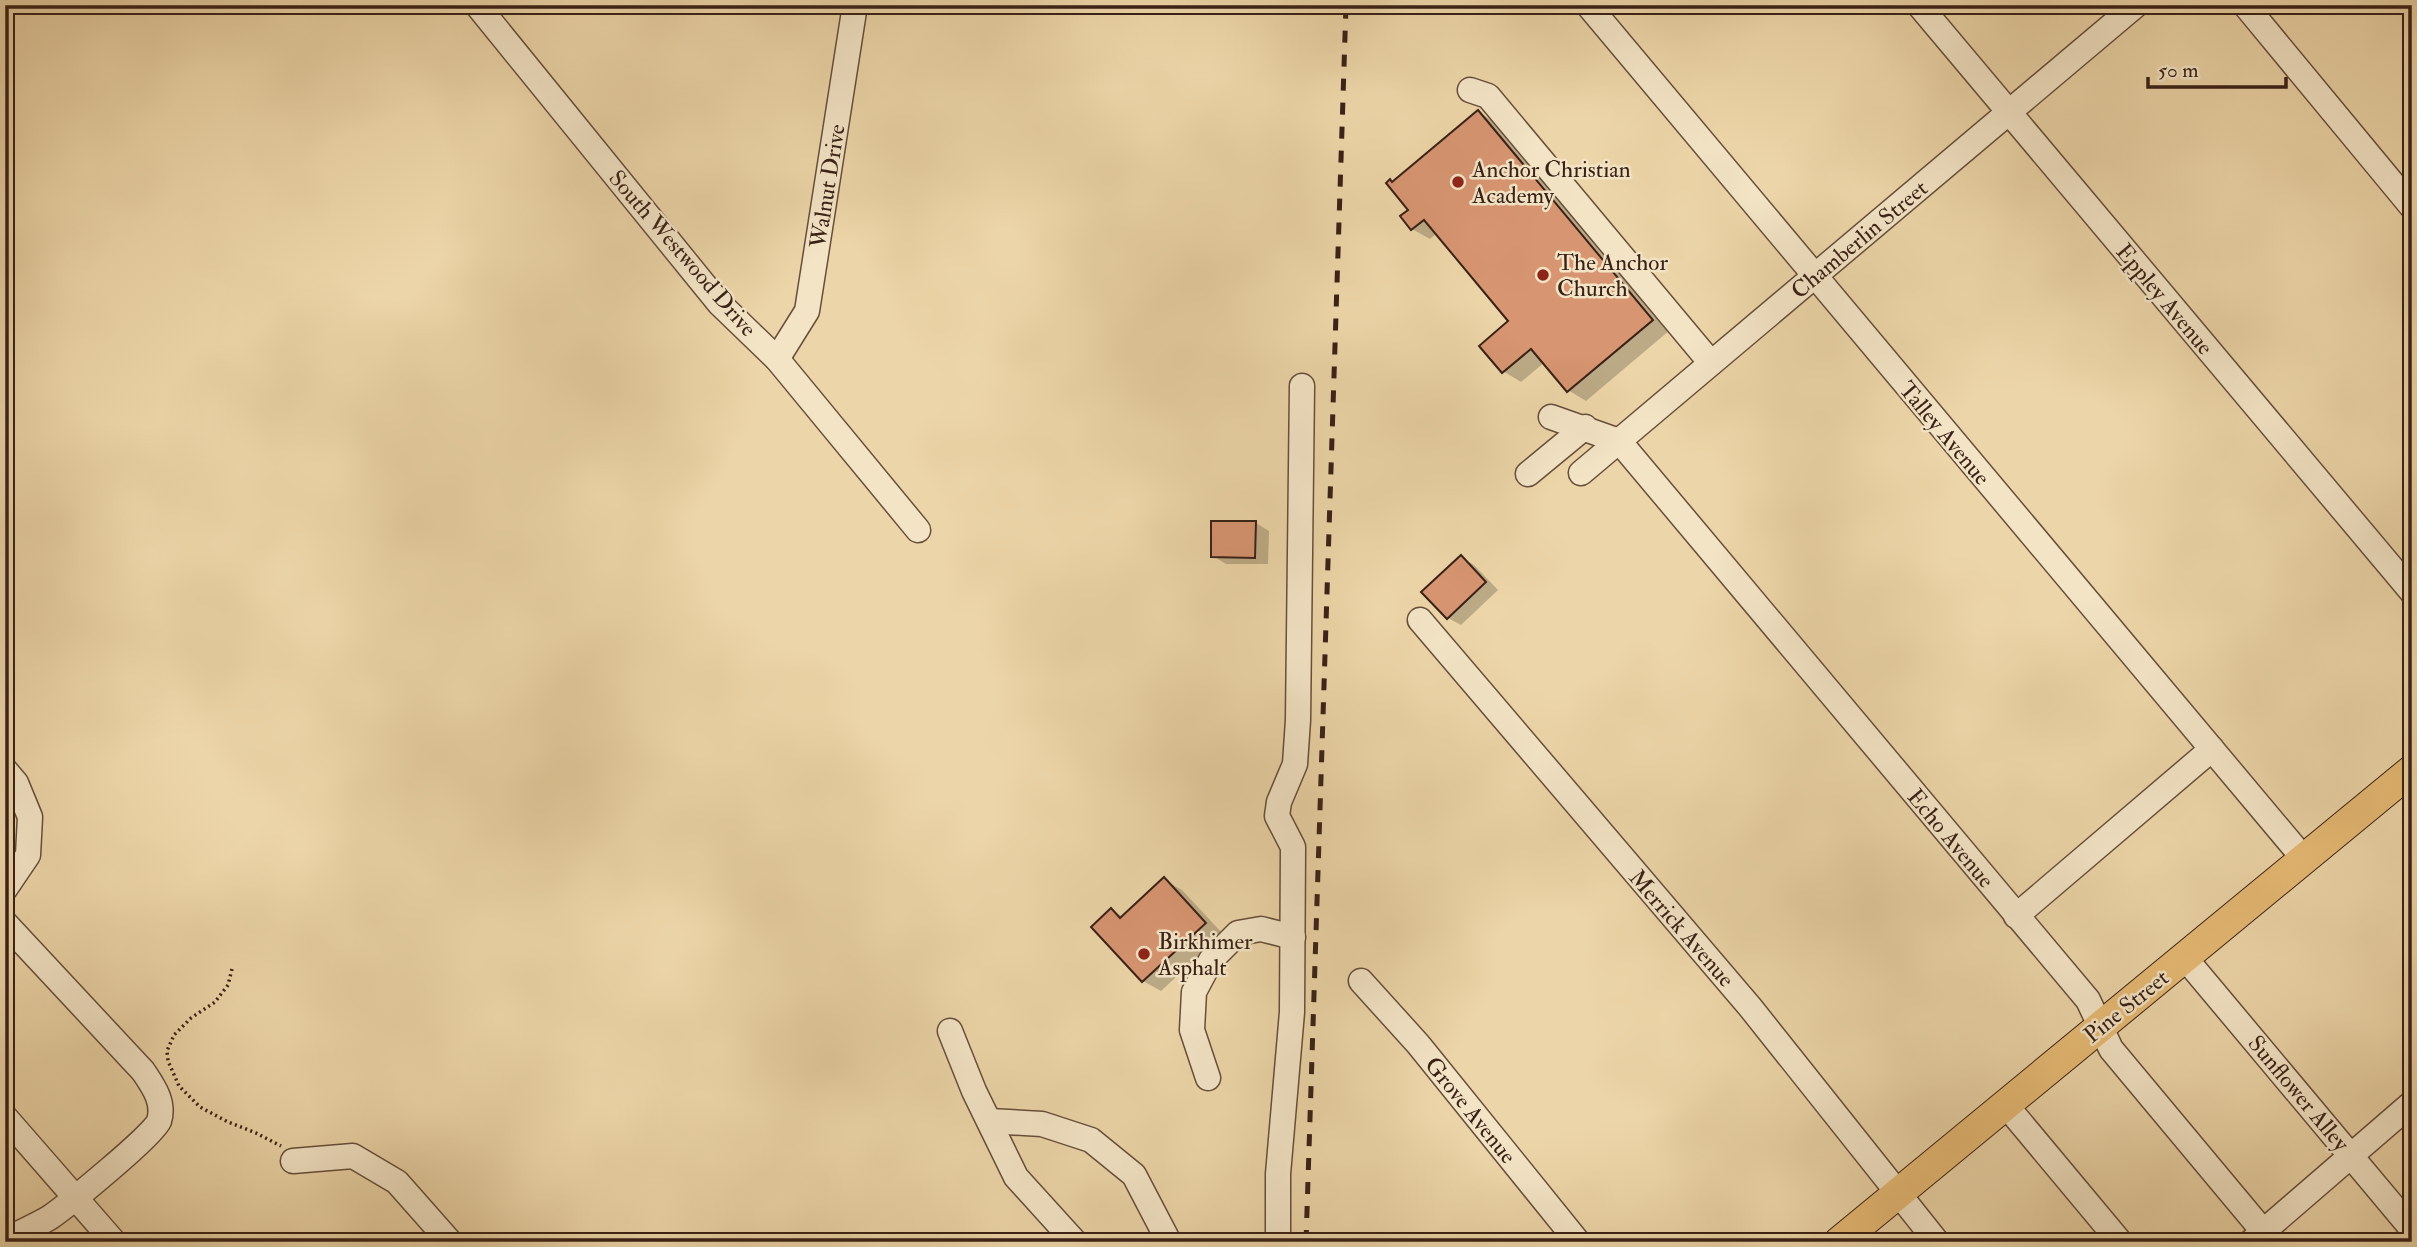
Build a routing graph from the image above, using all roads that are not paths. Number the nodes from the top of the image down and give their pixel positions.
1 (477, 5) edge
2 (855, 5) edge
3 (1588, 5) edge
4 (1919, 5) edge
5 (2136, 5) edge
6 (2245, 5) edge
7 (1470, 90) dead end
8 (2010, 113) junction
9 (2412, 207) edge
10 (1814, 278) junction
11 (777, 359) junction
12 (1710, 363) junction
13 (1302, 386) dead end
14 (1551, 417) dead end
15 (1585, 427) junction
16 (1619, 441) junction
17 (1581, 472) dead end
18 (1528, 474) dead end
19 (918, 530) dead end
20 (2412, 592) edge
21 (1420, 620) dead end
22 (2212, 749) junction
23 (5, 770) edge
24 (2412, 770) edge
25 (2304, 859) junction
26 (5, 889) edge
27 (2016, 916) junction
28 (5, 923) edge
29 (1293, 937) junction
30 (2185, 958) junction
31 (1361, 981) dead end
32 (2100, 1027) junction
33 (950, 1031) dead end
34 (1208, 1079) dead end
35 (2412, 1103) edge
36 (2005, 1104) junction
37 (5, 1117) edge
38 (989, 1122) junction
39 (2350, 1155) junction
40 (293, 1161) road end
41 (1897, 1193) junction
42 (76, 1198) junction
43 (2412, 1229) edge
44 (2262, 1238) edge
45 (5, 1240) edge
46 (114, 1242) edge
47 (450, 1242) edge
48 (1075, 1242) edge
49 (1168, 1242) edge
50 (1278, 1242) edge
51 (1577, 1242) edge
52 (1839, 1242) edge
53 (1937, 1242) edge
54 (2120, 1242) edge

1 - 11 street, South Westwood Drive
2 - 11 street, Walnut Drive
3 - 10 street, Talley Avenue
4 - 8 street, Eppley Avenue
5 - 8 street, Chamberlin Street
6 - 9 street
7 - 12 street
8 - 10 street, Chamberlin Street
8 - 20 street, Eppley Avenue
10 - 12 street, Chamberlin Street
10 - 22 street, Talley Avenue
11 - 19 street, South Westwood Drive
12 - 16 street, Chamberlin Street
13 - 29 street
14 - 15 street
15 - 16 street
15 - 18 street
16 - 17 street, Chamberlin Street
16 - 27 street, Echo Avenue
21 - 41 street, Merrick Avenue
22 - 25 street, Talley Avenue
22 - 27 street
23 - 26 street
24 - 25 main road, Pine Street
25 - 30 main road, Pine Street
27 - 32 street, Echo Avenue
28 - 42 street
29 - 34 street
29 - 50 street
30 - 32 main road, Pine Street
30 - 39 street, Sunflower Alley
31 - 51 street, Grove Avenue
32 - 36 main road, Pine Street
32 - 44 street, Echo Avenue
33 - 38 street
35 - 39 street
36 - 41 main road, Pine Street
36 - 54 street
37 - 42 street
38 - 48 street
38 - 49 street
39 - 43 street, Sunflower Alley
39 - 44 street
40 - 47 street
41 - 52 main road, Pine Street
41 - 53 street, Merrick Avenue
42 - 45 street
42 - 46 street

